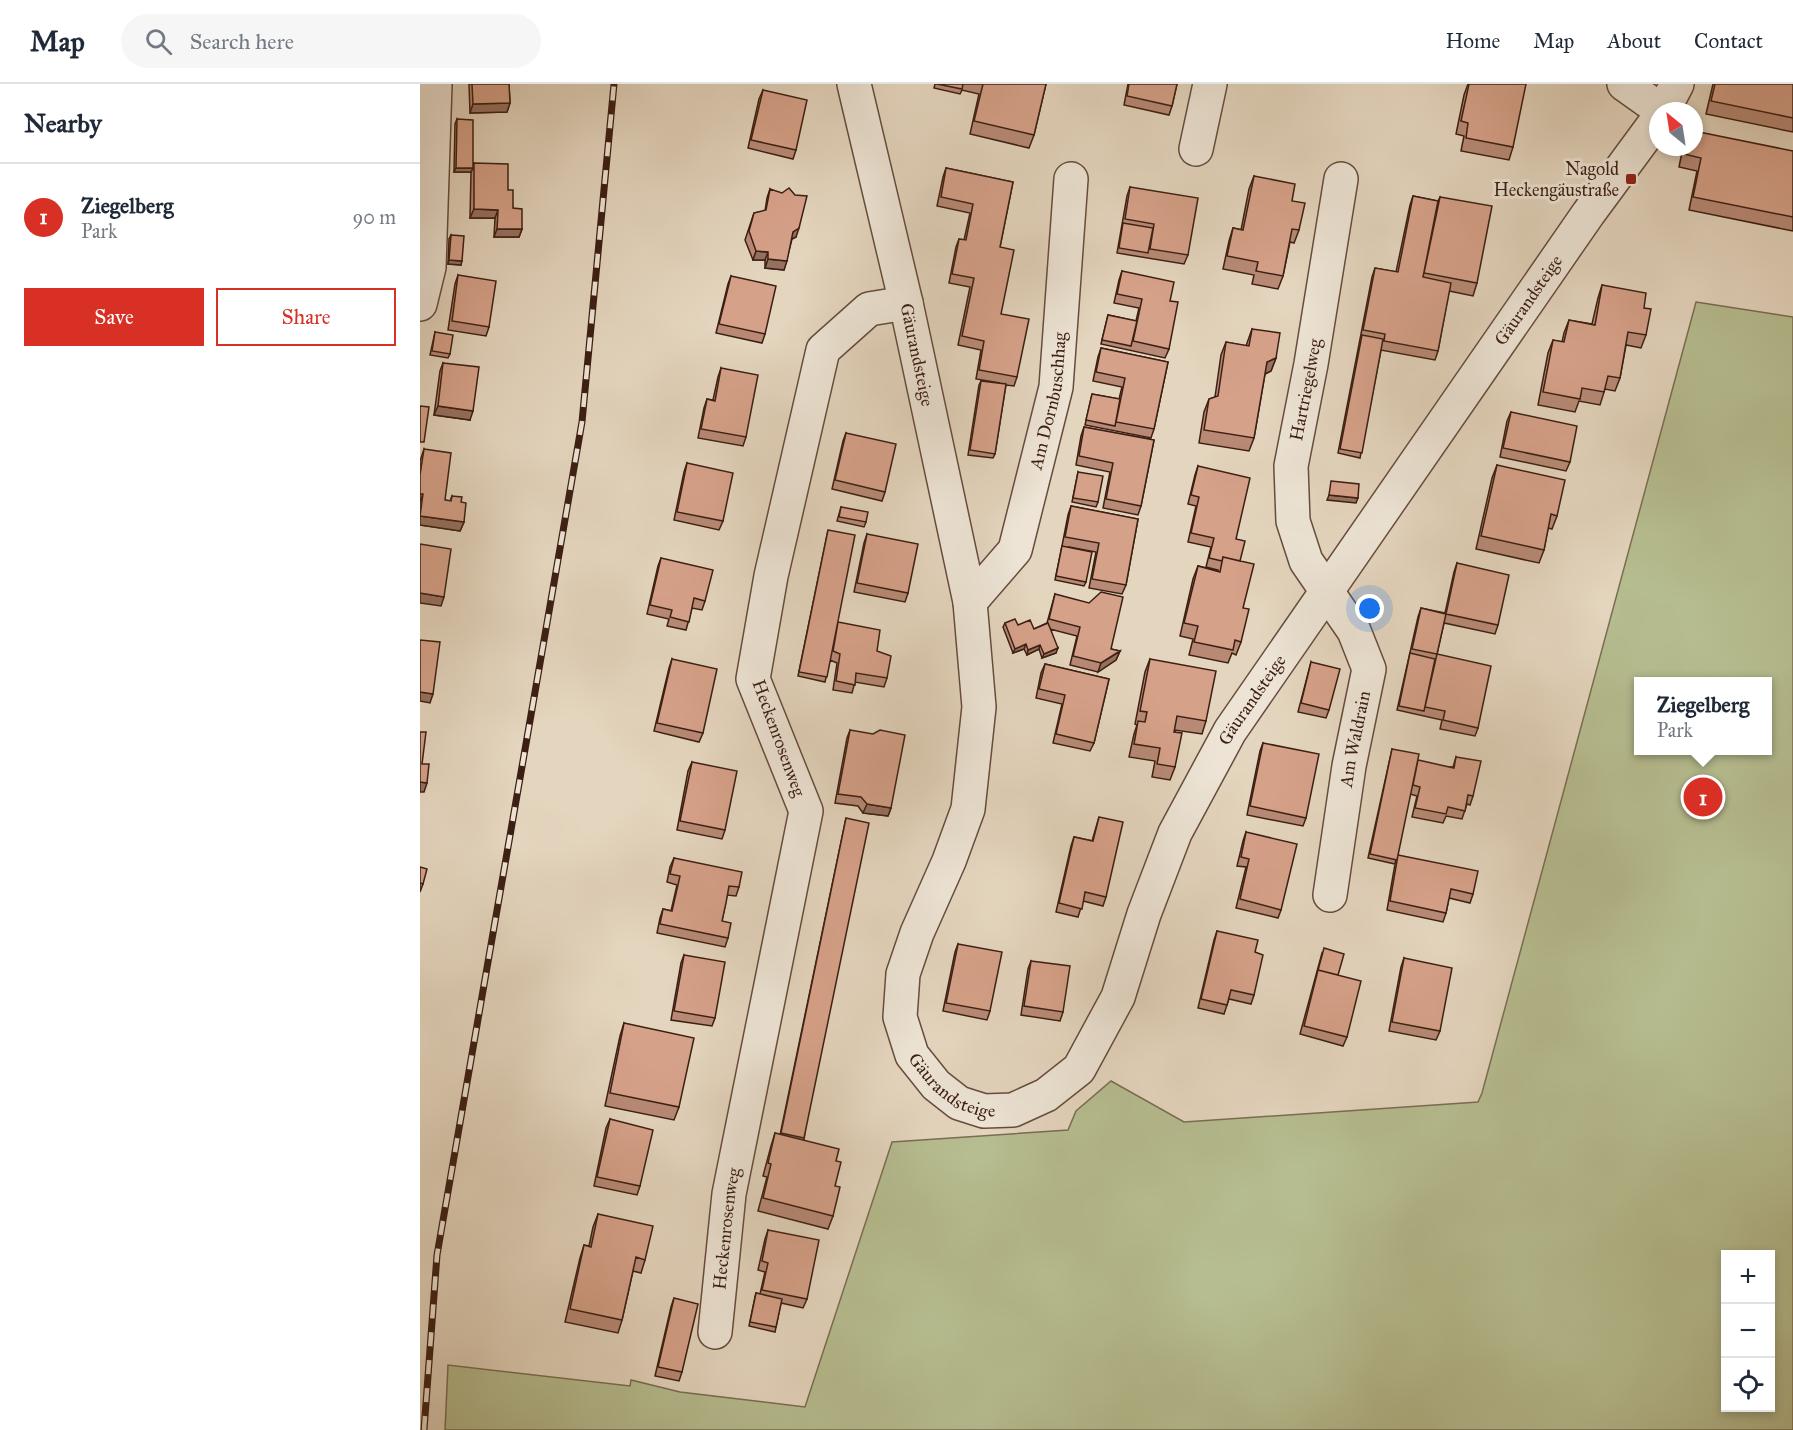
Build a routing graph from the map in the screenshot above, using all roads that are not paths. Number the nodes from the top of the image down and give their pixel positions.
1 (435, 84) edge
2 (854, 84) edge
3 (1210, 84) edge
4 (1624, 84) edge
5 (1677, 84) edge
6 (1649, 102) edge
7 (1667, 102) edge
8 (1649, 132) edge
9 (1196, 149) dead end
10 (1071, 179) dead end
11 (1341, 179) dead end
12 (906, 303) junction
13 (420, 304) edge
14 (1328, 594) junction
15 (970, 602) junction
16 (1330, 895) dead end
17 (715, 1332) dead end

1 - 13 street
2 - 12 street, Gäurandsteige
3 - 9 street
4 - 6 street
5 - 7 street
8 - 14 street, Gäurandsteige
10 - 15 street, Am Dornbuschhag
11 - 14 street, Hartriegelweg
12 - 15 street, Gäurandsteige
12 - 17 street, Heckenrosenweg
14 - 15 street, Gäurandsteige
14 - 16 street, Am Waldrain

